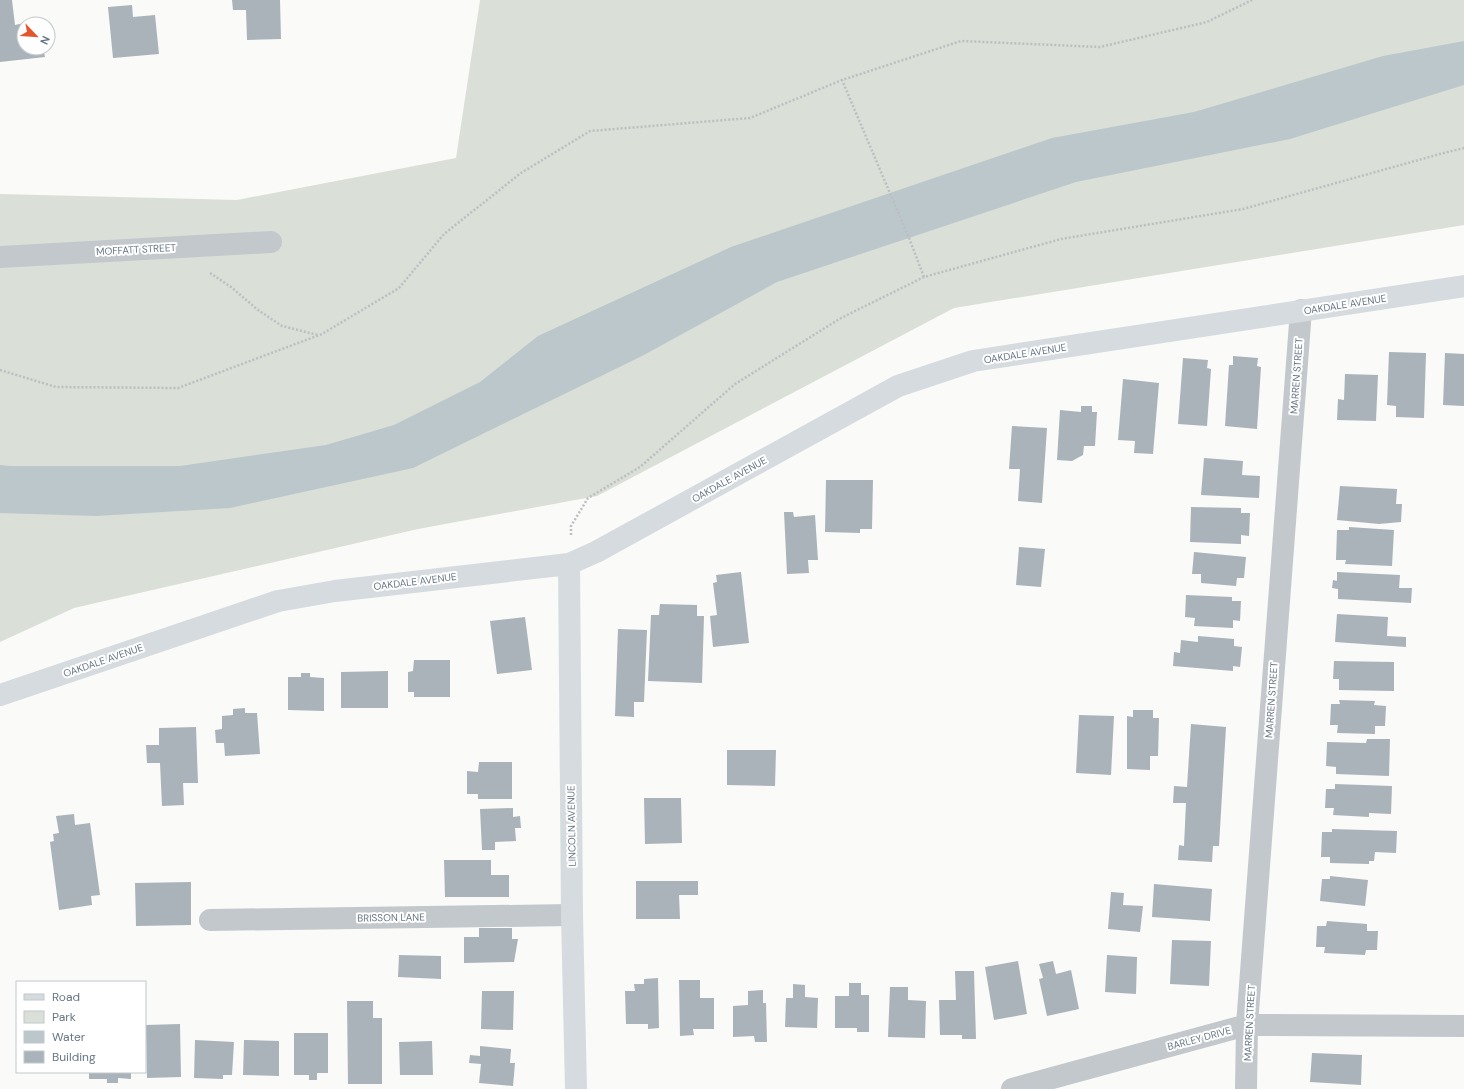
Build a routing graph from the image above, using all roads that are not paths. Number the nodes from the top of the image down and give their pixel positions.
1 (271, 242) dead end
2 (0, 257) edge
3 (1464, 286) edge
4 (1301, 310) junction
5 (569, 564) junction
6 (0, 695) edge
7 (572, 915) junction
8 (210, 920) dead end
9 (1248, 1025) junction
10 (1464, 1026) edge
11 (576, 1089) edge
12 (1012, 1089) edge
13 (1246, 1089) edge

1 - 2 street, MOFFATT STREET
3 - 4 street, OAKDALE AVENUE
4 - 5 street, OAKDALE AVENUE
4 - 9 street, MARREN STREET
5 - 6 street, OAKDALE AVENUE
5 - 7 street, LINCOLN AVENUE
7 - 8 street, BRISSON LANE
7 - 11 street, LINCOLN AVENUE
9 - 10 street, BARLEY DRIVE
9 - 12 street, BARLEY DRIVE
9 - 13 street, MARREN STREET

